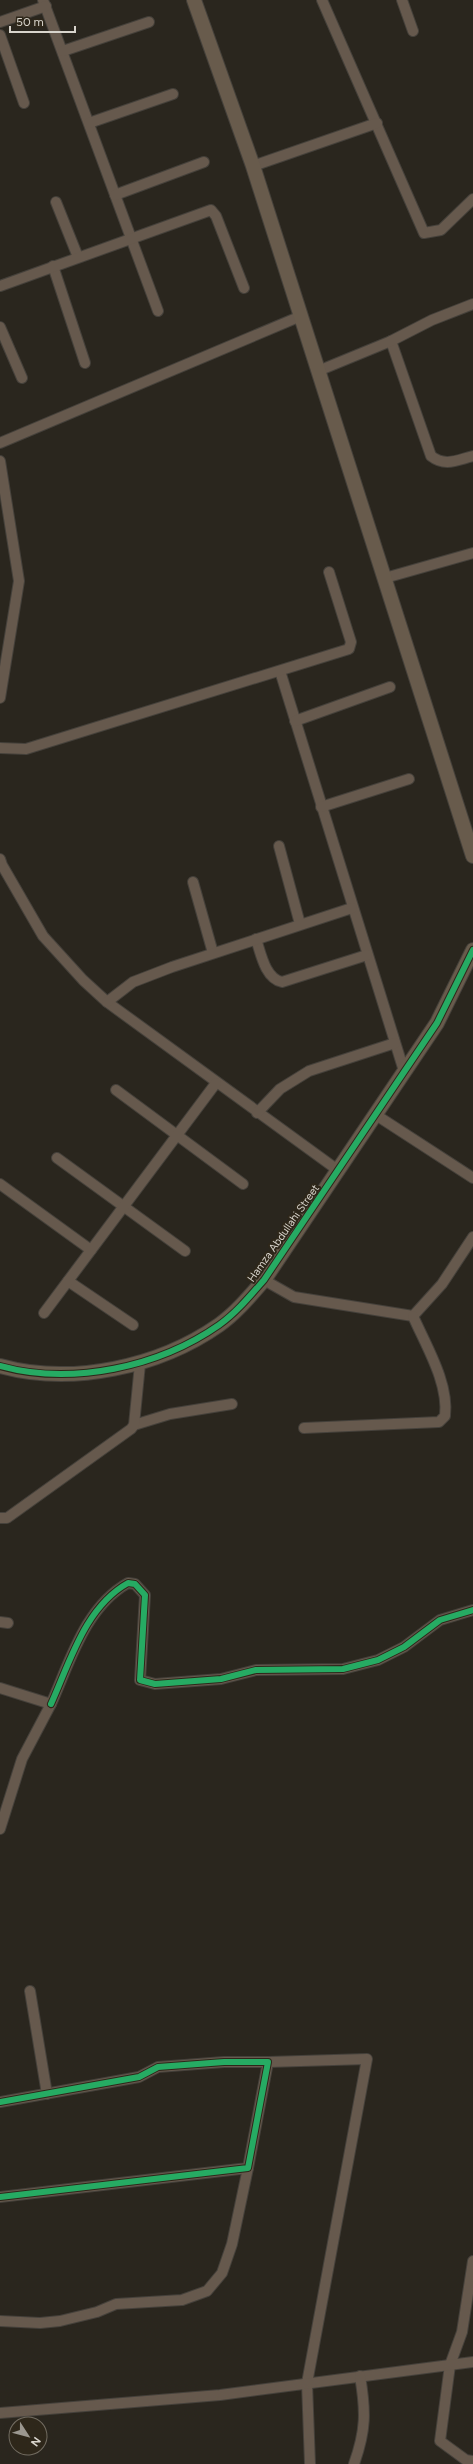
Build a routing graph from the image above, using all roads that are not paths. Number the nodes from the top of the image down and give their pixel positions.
1 (194, 0) edge
2 (322, 0) edge
3 (402, 0) edge
4 (44, 3) edge
5 (0, 22) edge
6 (149, 22) dead end
7 (414, 31) dead end
8 (0, 35) edge
9 (63, 52) junction
10 (172, 94) dead end
11 (24, 103) dead end
12 (89, 123) junction
13 (377, 123) junction
14 (204, 162) dead end
15 (253, 166) junction
16 (116, 196) junction
17 (473, 199) edge
18 (56, 202) dead end
19 (131, 237) junction
20 (78, 257) junction
21 (53, 266) junction
22 (0, 286) edge
23 (244, 288) dead end
24 (473, 304) edge
25 (158, 311) dead end
26 (301, 316) junction
27 (0, 327) edge
28 (391, 341) junction
29 (85, 363) dead end
30 (318, 371) junction
31 (22, 378) dead end
32 (0, 442) edge
33 (473, 456) edge
34 (0, 461) edge
35 (473, 553) edge
36 (329, 572) dead end
37 (385, 578) junction
38 (280, 671) junction
39 (390, 687) dead end
40 (0, 698) edge
41 (295, 721) junction
42 (0, 748) edge
43 (409, 779) dead end
44 (321, 806) junction
45 (468, 822) edge
46 (279, 846) dead end
47 (473, 856) edge
48 (0, 859) edge
49 (193, 882) dead end
50 (352, 908) junction
51 (300, 924) junction
52 (256, 939) junction
53 (473, 950) edge
54 (213, 953) junction
55 (367, 955) junction
56 (107, 1002) junction
57 (395, 1044) junction
58 (404, 1071) junction
59 (216, 1083) junction
60 (116, 1090) dead end
61 (257, 1113) junction
62 (376, 1115) junction
63 (177, 1135) junction
64 (57, 1158) dead end
65 (339, 1171) junction
66 (473, 1178) edge
67 (0, 1184) edge
68 (243, 1184) dead end
69 (123, 1207) junction
70 (473, 1237) edge
71 (91, 1250) junction
72 (185, 1251) dead end
73 (264, 1280) junction
74 (68, 1281) junction
75 (44, 1313) dead end
76 (413, 1316) junction
77 (133, 1326) dead end
78 (140, 1364) junction
79 (0, 1366) edge
80 (232, 1404) dead end
81 (134, 1424) junction
82 (304, 1428) dead end
83 (0, 1518) edge
84 (473, 1610) edge
85 (0, 1688) edge
86 (50, 1704) junction
87 (0, 1829) edge
88 (30, 1991) dead end
89 (268, 2062) junction
90 (47, 2094) junction
91 (0, 2102) edge
92 (248, 2168) junction
93 (0, 2197) edge
94 (473, 2261) edge
95 (0, 2321) edge
96 (473, 2362) edge
97 (450, 2365) junction
98 (360, 2376) junction
99 (307, 2383) junction
100 (0, 2413) edge
101 (473, 2461) edge
102 (310, 2464) edge
103 (354, 2464) edge

1 - 15 main road
2 - 13 street
3 - 7 street
4 - 5 street
4 - 9 street
6 - 9 street
8 - 11 street
9 - 12 street
10 - 12 street
12 - 16 street
13 - 15 street
13 - 17 street
14 - 16 street
15 - 26 main road
16 - 19 street
18 - 20 street
19 - 20 street
19 - 23 street
19 - 25 street
20 - 21 street
21 - 22 street
21 - 29 street
24 - 28 street
26 - 30 main road
26 - 32 street
27 - 31 street
28 - 30 street
28 - 33 street
30 - 37 main road
34 - 40 street
35 - 37 street
36 - 38 street
37 - 45 main road
38 - 41 street
38 - 42 street
39 - 41 street
41 - 44 street
43 - 44 street
44 - 50 street
45 - 47 main road
46 - 51 street
48 - 56 street
49 - 54 street
50 - 51 street
50 - 55 street
51 - 52 street
52 - 54 street
52 - 55 street
53 - 58 main road, Hamza Abdullahi Street
54 - 56 street
55 - 57 street
56 - 59 street
57 - 58 street
57 - 61 street
58 - 62 main road, Hamza Abdullahi Street
59 - 61 street
59 - 63 street
60 - 63 street
61 - 65 street
62 - 65 main road, Hamza Abdullahi Street
62 - 66 street
63 - 68 street
63 - 69 street
64 - 69 street
65 - 73 main road, Hamza Abdullahi Street
67 - 71 street
69 - 71 street
69 - 72 street
70 - 76 street
71 - 74 street
73 - 76 street
73 - 78 main road, Hamza Abdullahi Street
74 - 75 street
74 - 77 street
76 - 82 street
78 - 79 main road, Hamza Abdullahi Street
78 - 81 street
80 - 81 street
81 - 83 street
84 - 86 street
85 - 86 street
86 - 87 street
88 - 90 street
89 - 90 street
89 - 92 street
89 - 99 street
90 - 91 street
92 - 93 street
92 - 95 street
94 - 97 street
96 - 97 street
97 - 98 street
97 - 101 street
98 - 99 street
98 - 103 street
99 - 100 street
99 - 102 street

